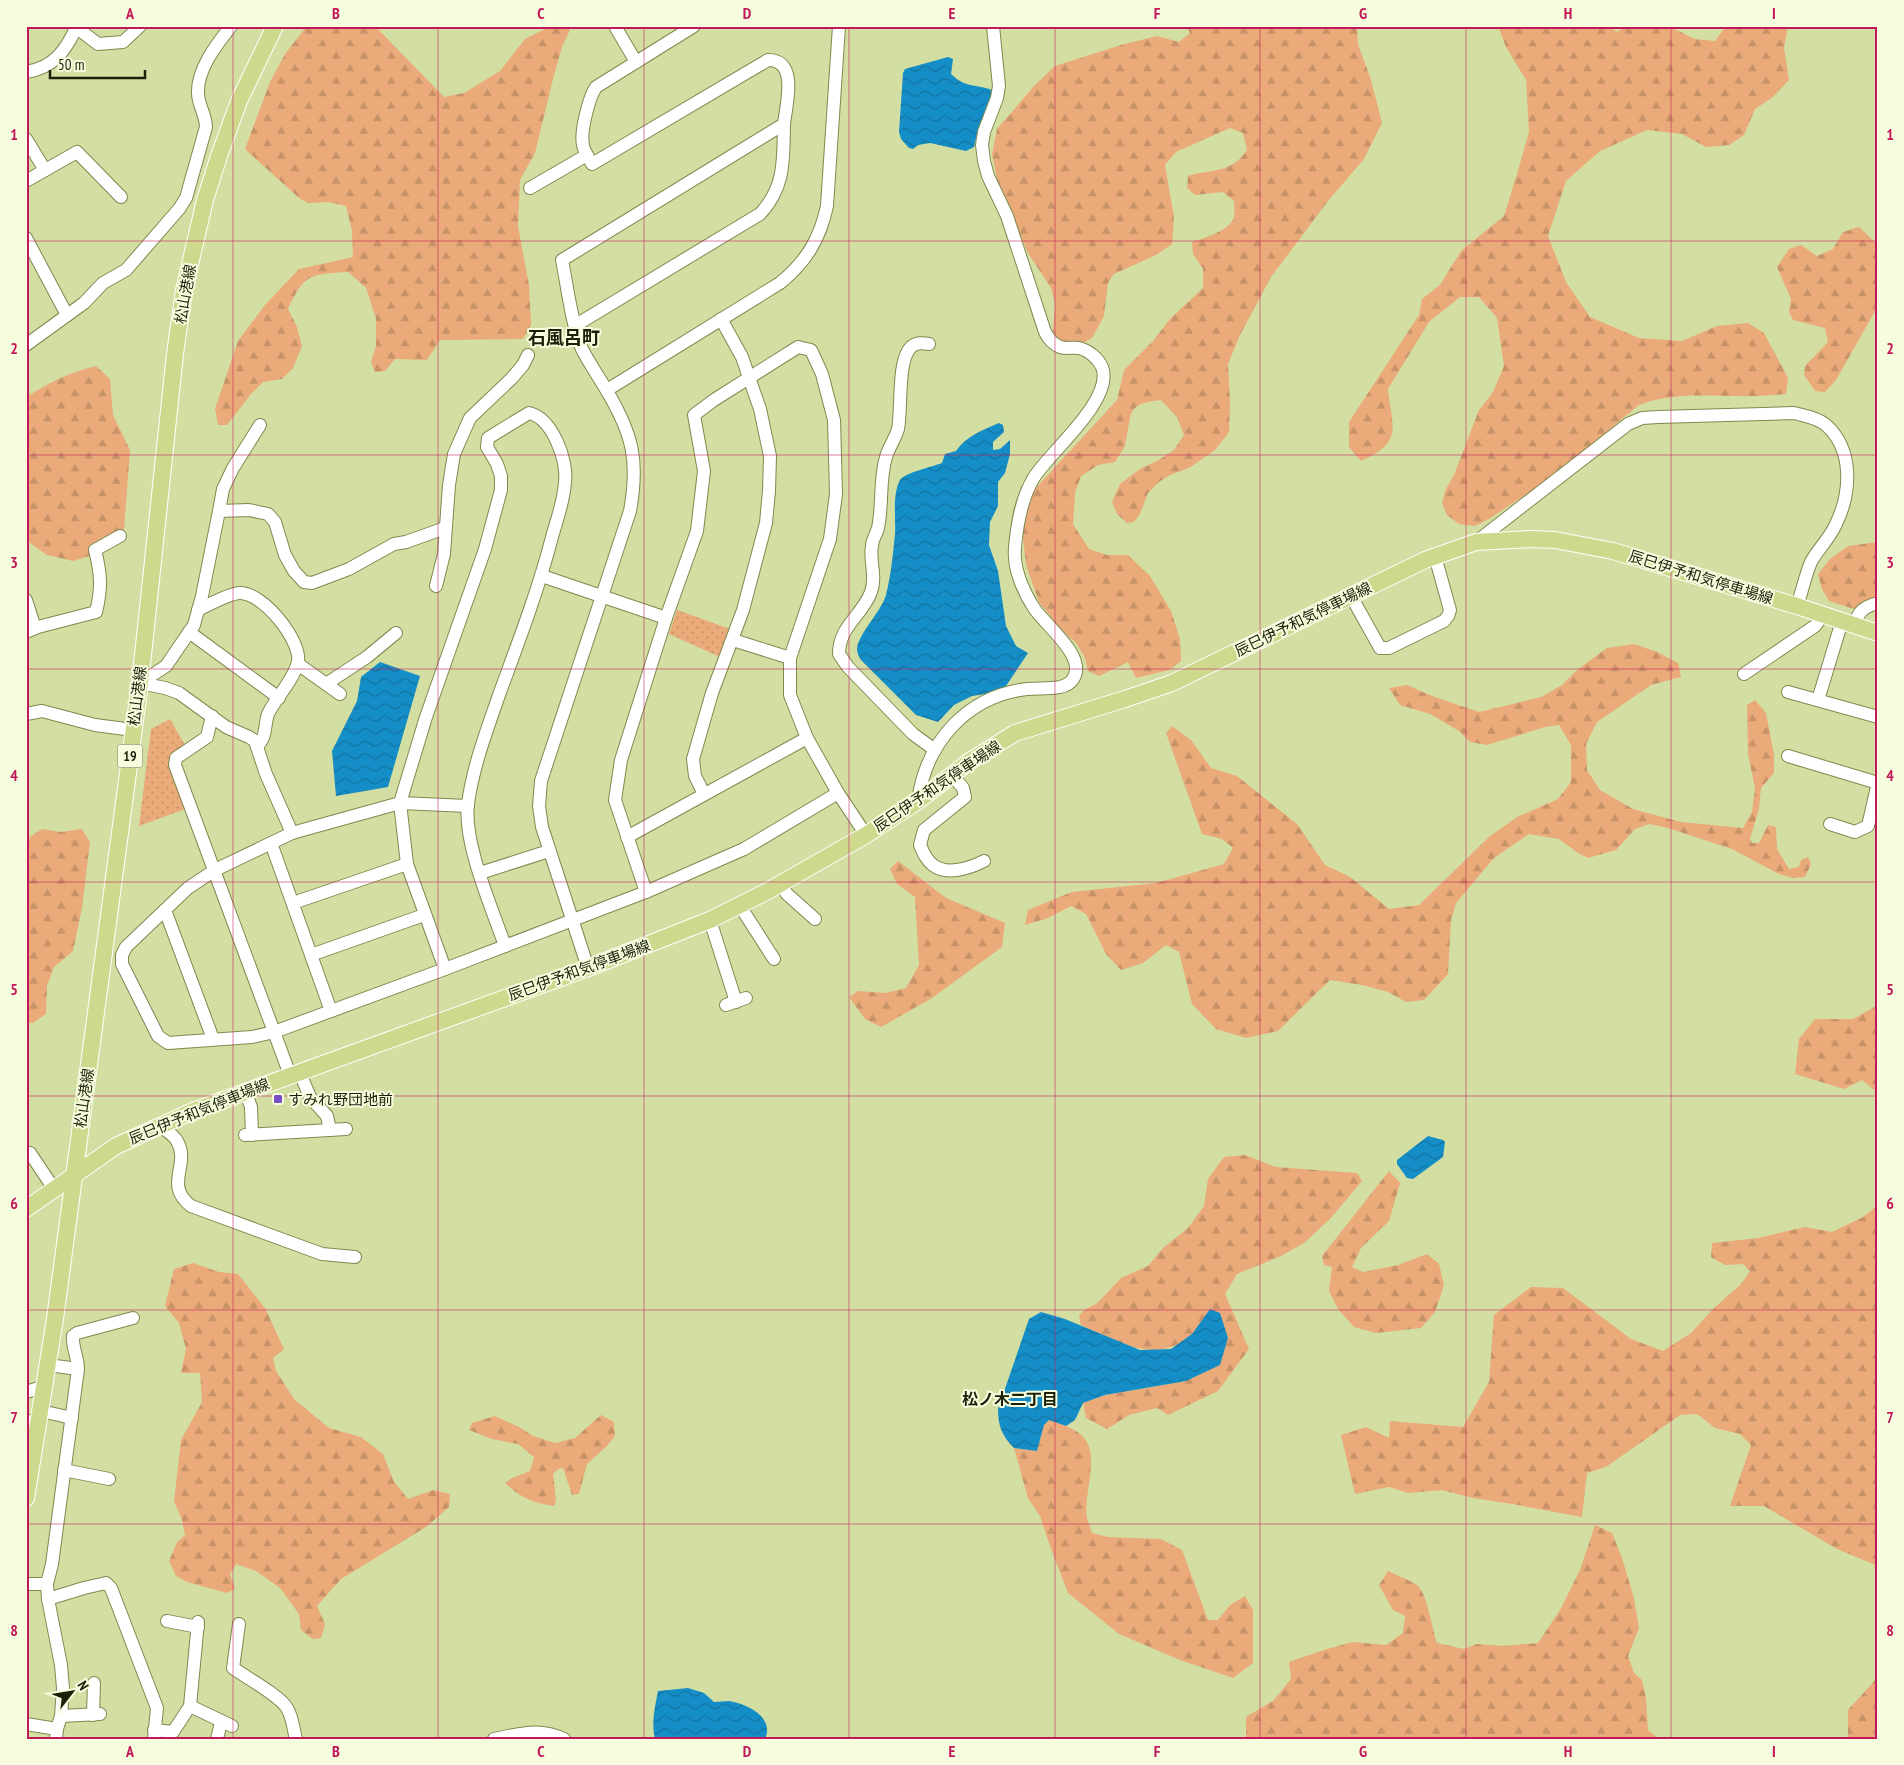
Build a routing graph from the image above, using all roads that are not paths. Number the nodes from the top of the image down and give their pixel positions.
1 (140, 26) edge
2 (231, 26) edge
3 (275, 26) edge
4 (694, 26) edge
5 (839, 26) edge
6 (993, 26) edge
7 (77, 27) edge
8 (616, 28) dead end
9 (636, 62) junction
10 (26, 72) edge
11 (784, 124) junction
12 (26, 139) edge
13 (587, 155) junction
14 (45, 170) junction
15 (26, 180) edge
16 (530, 188) dead end
17 (121, 197) dead end
18 (26, 238) edge
19 (67, 315) junction
20 (721, 319) junction
21 (576, 325) junction
22 (929, 344) dead end
23 (26, 345) edge
24 (528, 354) dead end
25 (750, 378) junction
26 (607, 390) junction
27 (260, 425) dead end
28 (219, 511) junction
29 (445, 528) junction
30 (120, 536) dead end
31 (1476, 542) junction
32 (1434, 556) junction
33 (542, 576) junction
34 (436, 586) dead end
35 (602, 596) junction
36 (1351, 596) junction
37 (26, 600) edge
38 (1878, 603) edge
39 (1797, 606) junction
40 (198, 610) junction
41 (1823, 614) junction
42 (666, 618) junction
43 (1848, 623) junction
44 (31, 630) edge
45 (189, 632) junction
46 (1878, 632) edge
47 (396, 633) dead end
48 (733, 640) junction
49 (790, 658) junction
50 (298, 664) junction
51 (1744, 674) dead end
52 (140, 683) junction
53 (326, 684) junction
54 (1788, 692) dead end
55 (340, 694) dead end
56 (279, 698) junction
57 (1818, 700) junction
58 (26, 714) edge
59 (212, 716) junction
60 (1878, 717) edge
61 (133, 730) junction
62 (807, 738) junction
63 (257, 746) junction
64 (936, 750) junction
65 (1788, 756) dead end
66 (952, 775) junction
67 (1878, 783) edge
68 (838, 793) junction
69 (704, 794) junction
70 (918, 801) junction
71 (400, 803) junction
72 (468, 806) junction
73 (1830, 824) dead end
74 (292, 833) junction
75 (866, 835) junction
76 (626, 837) junction
77 (271, 843) junction
78 (550, 851) junction
79 (984, 861) dead end
80 (407, 864) junction
81 (215, 870) junction
82 (480, 873) junction
83 (780, 884) junction
84 (646, 892) junction
85 (293, 903) junction
86 (740, 906) junction
87 (165, 910) junction
88 (424, 915) junction
89 (572, 919) junction
90 (815, 919) dead end
91 (710, 920) junction
92 (505, 946) junction
93 (311, 955) junction
94 (774, 959) dead end
95 (588, 968) junction
96 (445, 969) junction
97 (736, 1002) dead end
98 (331, 1011) junction
99 (274, 1032) junction
100 (213, 1039) junction
101 (294, 1073) junction
102 (245, 1091) junction
103 (159, 1125) junction
104 (346, 1129) dead end
105 (330, 1130) junction
106 (26, 1156) edge
107 (73, 1175) junction
108 (54, 1189) junction
109 (26, 1209) edge
110 (355, 1257) dead end
111 (133, 1318) dead end
112 (48, 1365) junction
113 (78, 1369) junction
114 (45, 1386) junction
115 (26, 1392) edge
116 (36, 1418) edge
117 (72, 1418) junction
118 (64, 1470) junction
119 (109, 1479) dead end
120 (26, 1498) edge
121 (26, 1584) edge
122 (47, 1584) junction
123 (48, 1599) junction
124 (167, 1621) dead end
125 (239, 1624) dead end
126 (94, 1684) dead end
127 (190, 1706) junction
128 (61, 1716) junction
129 (26, 1724) edge
130 (56, 1734) edge
131 (154, 1734) edge
132 (217, 1739) edge
133 (296, 1739) edge
134 (494, 1739) edge
135 (564, 1739) edge

1 - 7 street
2 - 19 street
3 - 52 main road, 松山港線 / 19
4 - 9 street
5 - 20 street
6 - 64 street
7 - 10 street
8 - 9 street
9 - 13 street
11 - 13 street
11 - 21 street
11 - 21 street
12 - 14 street
13 - 16 street
14 - 15 street
14 - 17 street
18 - 19 street
19 - 23 street
20 - 25 street
20 - 26 street
21 - 26 street
22 - 64 street
24 - 29 street
25 - 42 street
25 - 48 street
25 - 49 street
26 - 35 street
27 - 28 street
28 - 29 street
28 - 40 street
29 - 34 street
30 - 44 street
31 - 32 main road, 辰巳伊予和気停車場線
31 - 39 main road, 辰巳伊予和気停車場線
31 - 39 street
32 - 36 main road, 辰巳伊予和気停車場線
32 - 36 street
33 - 35 street
33 - 71 street
33 - 72 street
35 - 42 street
35 - 78 street
36 - 66 main road, 辰巳伊予和気停車場線
37 - 44 street
38 - 43 street
39 - 41 main road, 辰巳伊予和気停車場線
40 - 45 street
40 - 50 street
41 - 43 main road, 辰巳伊予和気停車場線
41 - 51 street
42 - 76 street
43 - 46 main road, 辰巳伊予和気停車場線
43 - 57 street
45 - 52 street
45 - 56 street
47 - 53 street
48 - 49 street
48 - 69 street
49 - 62 street
50 - 53 street
50 - 56 street
52 - 59 street
52 - 61 main road, 松山港線 / 19
53 - 55 street
54 - 57 street
56 - 63 street
57 - 60 street
58 - 61 street
59 - 63 street
59 - 81 street
61 - 107 main road, 松山港線 / 19
62 - 68 street
62 - 69 street
63 - 74 street
64 - 70 street
65 - 67 street
66 - 70 main road, 辰巳伊予和気停車場線
66 - 79 street
67 - 73 street
68 - 75 street
68 - 84 street
69 - 76 street
70 - 75 main road, 辰巳伊予和気停車場線
71 - 72 street
71 - 74 street
71 - 80 street
72 - 82 street
74 - 77 street
75 - 83 main road, 辰巳伊予和気停車場線
76 - 84 street
77 - 81 street
77 - 85 street
78 - 82 street
78 - 89 street
80 - 85 street
80 - 88 street
81 - 87 street
81 - 99 street
82 - 92 street
83 - 86 main road, 辰巳伊予和気停車場線
83 - 90 street
84 - 89 street
85 - 93 street
86 - 91 main road, 辰巳伊予和気停車場線
86 - 94 street
87 - 100 street
87 - 100 street
88 - 93 street
88 - 96 street
89 - 92 street
89 - 95 street
91 - 95 main road, 辰巳伊予和気停車場線
91 - 97 street
92 - 96 street
93 - 98 street
95 - 101 main road, 辰巳伊予和気停車場線
96 - 98 street
98 - 99 street
99 - 100 street
99 - 101 street
101 - 102 main road, 辰巳伊予和気停車場線
101 - 105 street
102 - 103 main road, 辰巳伊予和気停車場線
102 - 105 street
103 - 107 main road, 辰巳伊予和気停車場線
103 - 110 street
104 - 105 street
106 - 108 street
107 - 108 main road, 辰巳伊予和気停車場線
107 - 112 main road, 松山港線 / 19
108 - 109 main road, 辰巳伊予和気停車場線
111 - 113 street
112 - 113 street
112 - 114 main road, 松山港線 / 19
113 - 117 street
114 - 115 street
114 - 116 main road, 松山港線 / 19
116 - 117 street
116 - 120 main road, 松山港線 / 19
117 - 118 street
118 - 119 street
118 - 122 street
121 - 122 street
122 - 123 street
123 - 128 street
123 - 131 street
124 - 127 street
125 - 133 street
126 - 128 street
127 - 131 street
127 - 132 street
128 - 130 street
129 - 130 street
134 - 135 street

